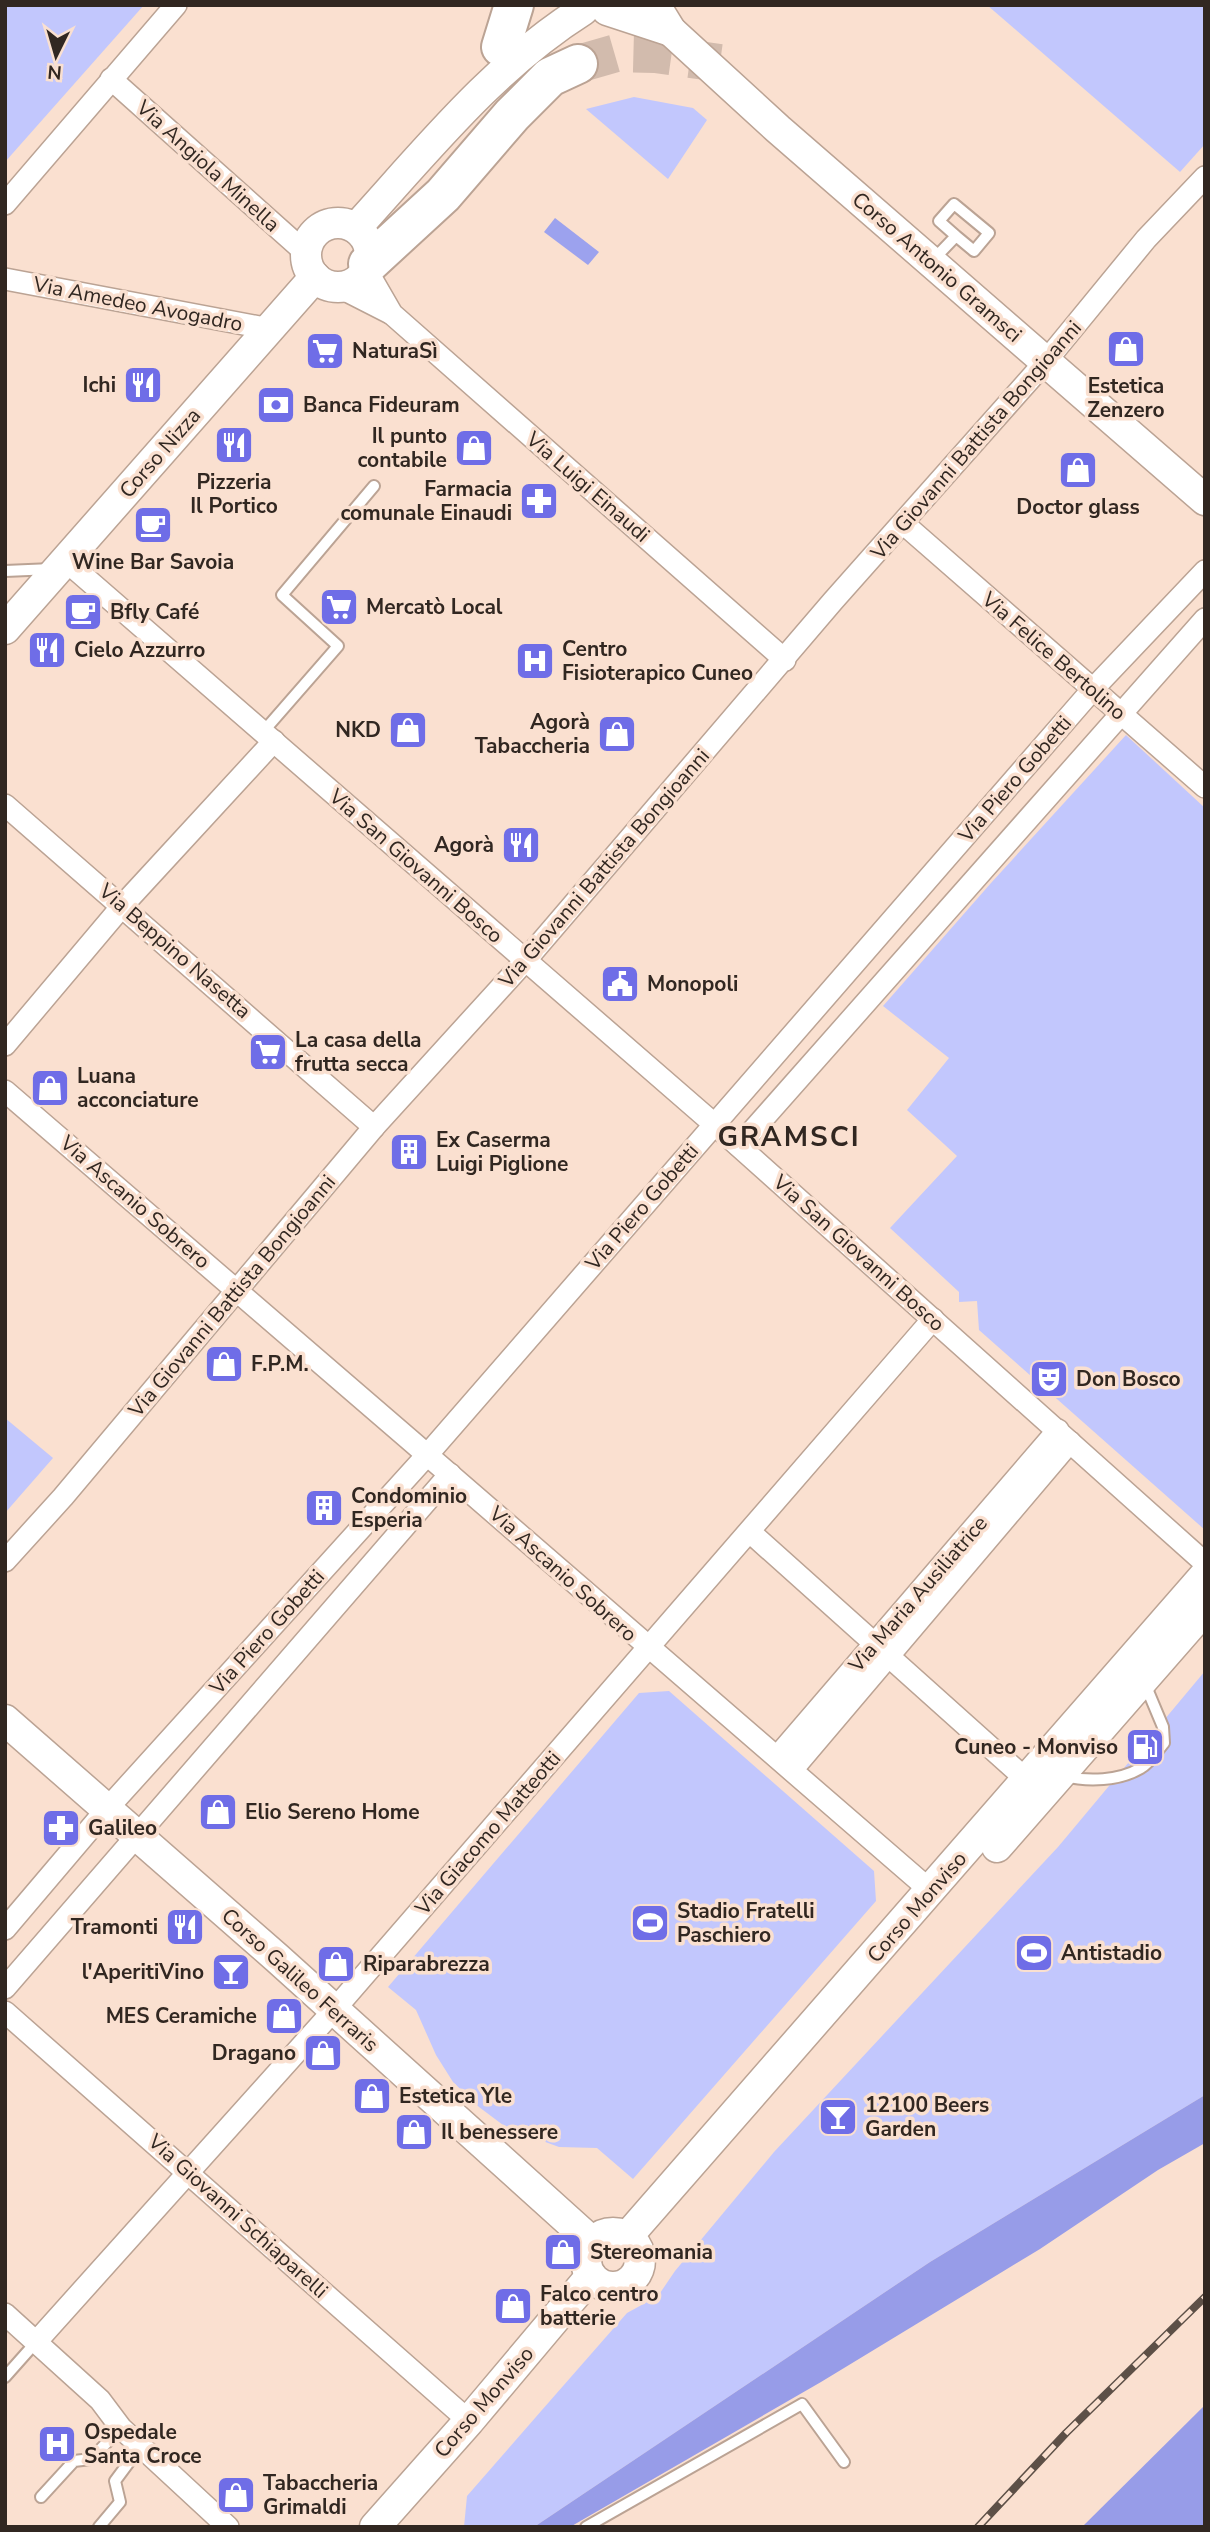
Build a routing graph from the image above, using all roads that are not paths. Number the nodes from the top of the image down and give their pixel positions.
1 (176, 5) edge
2 (514, 5) edge
3 (532, 5) edge
4 (655, 5) edge
5 (595, 8) edge
6 (671, 31) junction
7 (501, 47) junction
8 (578, 64) tunnel mouth
9 (111, 79) junction
10 (471, 102) junction
11 (1205, 177) edge
12 (5, 204) edge
13 (356, 228) junction
14 (956, 236) junction
15 (932, 261) junction
16 (339, 270) junction
17 (5, 279) edge
18 (392, 313) junction
19 (270, 329) junction
20 (1046, 361) junction
21 (374, 486) dead end
22 (1205, 500) edge
23 (904, 524) junction
24 (62, 565) junction
25 (1205, 570) edge
26 (5, 571) edge
27 (1205, 619) edge
28 (5, 629) edge
29 (785, 660) junction
30 (1093, 689) junction
31 (1122, 715) junction
32 (269, 737) junction
33 (1205, 787) edge
34 (5, 805) edge
35 (123, 905) junction
36 (525, 961) junction
37 (5, 1045) edge
38 (5, 1091) edge
39 (714, 1124) junction
40 (374, 1127) junction
41 (739, 1146) junction
42 (238, 1291) junction
43 (933, 1320) junction
44 (1064, 1436) junction
45 (428, 1454) junction
46 (450, 1474) junction
47 (750, 1532) junction
48 (5, 1561) edge
49 (1205, 1563) edge
50 (1205, 1575) edge
51 (1205, 1609) edge
52 (883, 1649) junction
53 (648, 1650) junction
54 (1143, 1679) junction
55 (5, 1720) edge
56 (785, 1764) junction
57 (1061, 1775) junction
58 (1028, 1781) junction
59 (106, 1810) junction
60 (135, 1835) junction
61 (932, 1891) junction
62 (5, 1929) edge
63 (5, 1988) edge
64 (334, 2010) junction
65 (5, 2012) edge
66 (188, 2170) junction
67 (592, 2242) junction
68 (632, 2244) junction
69 (597, 2281) junction
70 (5, 2314) edge
71 (37, 2341) junction
72 (5, 2377) edge
73 (469, 2421) junction
74 (121, 2428) junction
75 (141, 2446) junction
76 (844, 2462) dead end
77 (41, 2497) dead end
78 (99, 2527) edge
79 (228, 2527) edge
80 (375, 2527) edge
81 (403, 2527) edge
82 (586, 2527) edge

1 - 9 street
2 - 7 highway
3 - 7 main road
4 - 6 main road, Corso Antonio Gramsci
5 - 6 main road, Corso Antonio Gramsci
5 - 10 main road
6 - 15 main road, Corso Antonio Gramsci
7 - 10 main road
8 - 16 highway
9 - 12 street
9 - 16 street, Via Angiola Minella
10 - 13 main road
11 - 20 street, Via Giovanni Battista Bongioanni
13 - 16 main road
13 - 16 main road, Corso Nizza
14 - 14 lane
14 - 15 lane
15 - 20 main road, Corso Antonio Gramsci
16 - 18 street, Via Luigi Einaudi
16 - 18 street, Via Luigi Einaudi
16 - 19 main road, Corso Nizza
17 - 19 street, Via Amedeo Avogadro
18 - 29 street, Via Luigi Einaudi
19 - 24 main road, Corso Nizza
20 - 22 main road, Corso Antonio Gramsci
20 - 23 street, Via Giovanni Battista Bongioanni
21 - 32 lane
23 - 29 street, Via Giovanni Battista Bongioanni
23 - 30 street, Via Felice Bertolino
24 - 26 lane
24 - 28 main road, Corso Nizza
24 - 32 street, Via San Giovanni Bosco
25 - 30 street, Via Piero Gobetti
27 - 31 street, Via Piero Gobetti
29 - 36 street, Via Giovanni Battista Bongioanni
30 - 31 street, Via Felice Bertolino
30 - 39 street, Via Piero Gobetti
31 - 33 street, Via Felice Bertolino
31 - 41 street, Via Piero Gobetti
32 - 35 street
32 - 36 street, Via San Giovanni Bosco
34 - 35 street, Via Beppino Nasetta
35 - 37 street
35 - 40 street, Via Beppino Nasetta
36 - 39 street, Via San Giovanni Bosco
36 - 40 street, Via Giovanni Battista Bongioanni
38 - 42 street, Via Ascanio Sobrero
39 - 41 street, Via San Giovanni Bosco
39 - 45 street, Via Piero Gobetti
40 - 42 street, Via Giovanni Battista Bongioanni
41 - 43 street, Via San Giovanni Bosco
42 - 45 street, Via Ascanio Sobrero
42 - 48 street, Via Giovanni Battista Bongioanni
43 - 44 street, Via San Giovanni Bosco
43 - 47 street, Via Giacomo Matteotti
44 - 49 street, Via San Giovanni Bosco
44 - 52 street, Via Maria Ausiliatrice
45 - 46 street, Via Ascanio Sobrero
45 - 59 street, Via Piero Gobetti
46 - 53 street, Via Ascanio Sobrero
46 - 60 street, Via Piero Gobetti
47 - 52 street
47 - 53 street, Via Giacomo Matteotti
50 - 58 main road, Corso Monviso
51 - 54 main road, Corso Monviso
52 - 56 street, Via Maria Ausiliatrice
52 - 58 street
53 - 56 street, Via Ascanio Sobrero
53 - 64 street, Via Giacomo Matteotti
54 - 57 main road, Corso Monviso
54 - 57 lane
55 - 59 main road, Corso Galileo Ferraris
56 - 61 street, Via Ascanio Sobrero
57 - 68 main road, Corso Monviso
58 - 61 main road, Corso Monviso
59 - 60 main road, Corso Galileo Ferraris
59 - 62 street, Via Piero Gobetti
60 - 63 street, Via Piero Gobetti
60 - 64 main road, Corso Galileo Ferraris
61 - 68 main road, Corso Monviso
64 - 66 street, Via Giacomo Matteotti
64 - 67 main road, Corso Galileo Ferraris
65 - 66 street, Via Giovanni Schiaparelli
66 - 71 street, Via Giacomo Matteotti
66 - 73 street, Via Giovanni Schiaparelli
67 - 68 main road
67 - 69 main road
68 - 69 main road
69 - 73 main road, Corso Monviso
69 - 81 main road, Corso Monviso
70 - 71 street
71 - 72 lane
71 - 74 street
73 - 80 main road, Corso Monviso
74 - 75 street
74 - 77 lane
75 - 78 lane
75 - 79 street
76 - 82 lane

